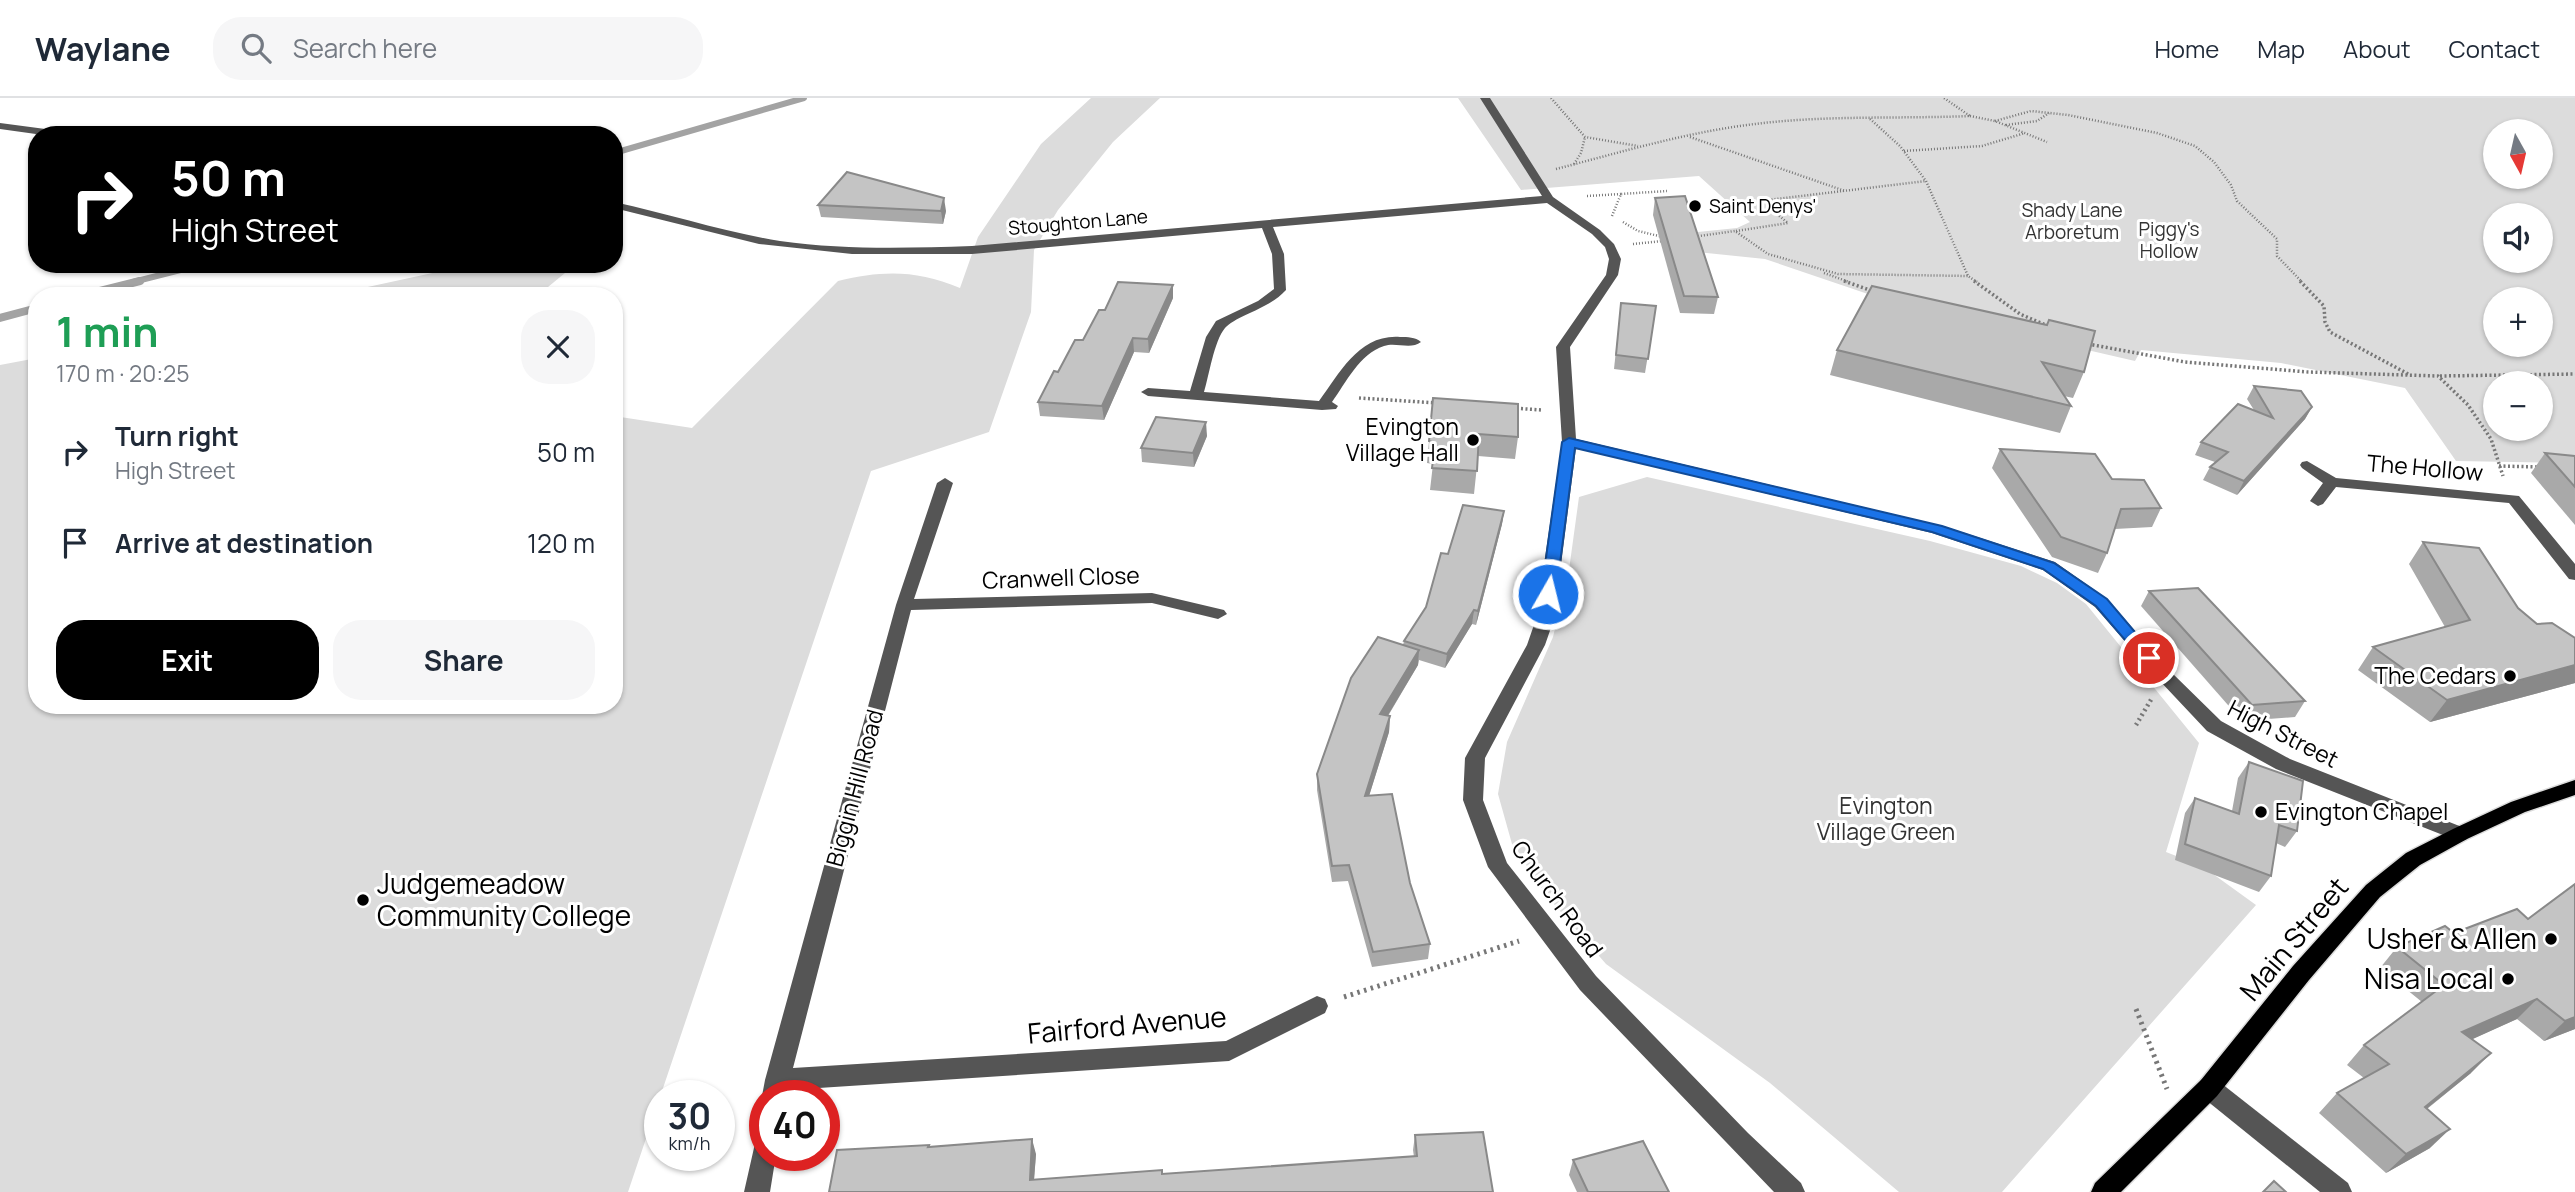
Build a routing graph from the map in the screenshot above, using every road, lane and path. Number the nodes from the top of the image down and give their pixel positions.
1 (1485, 98) edge
2 (1551, 98) edge
3 (1944, 98) edge
4 (2049, 113) junction
5 (1969, 116) junction
6 (1870, 119) junction
7 (1995, 121) junction
8 (2005, 125) junction
9 (0, 126) edge
10 (28, 130) edge
11 (2025, 133) junction
12 (1585, 137) junction
13 (1690, 137) junction
14 (2047, 142) dead end
15 (1646, 146) junction
16 (1904, 152) junction
17 (1574, 164) junction
18 (1534, 174) junction
19 (1926, 181) junction
20 (1667, 191) dead end
21 (1846, 192) junction
22 (1549, 199) junction
23 (623, 207) edge
24 (1265, 222) junction
25 (1735, 231) junction
26 (1686, 238) edge
27 (1610, 246) junction
28 (1809, 268) junction
29 (1968, 276) junction
30 (1880, 294) edge
31 (2056, 330) edge
32 (1413, 342) dead end
33 (2081, 342) edge
34 (2575, 374) edge
35 (2411, 375) junction
36 (2438, 376) junction
37 (1148, 392) dead end
38 (1196, 395) junction
39 (1442, 404) edge
40 (1327, 406) junction
41 (1512, 408) edge
42 (1567, 412) junction
43 (1569, 442) junction
44 (2307, 466) dead end
45 (2498, 466) junction
46 (2549, 467) edge
47 (2332, 482) junction
48 (945, 483) dead end
49 (2514, 499) junction
50 (2318, 501) dead end
51 (2573, 570) edge
52 (904, 605) junction
53 (1218, 614) dead end
54 (2575, 787) edge
55 (2460, 834) junction
56 (1546, 932) junction
57 (1317, 1006) joint
58 (2136, 1009) dead end
59 (777, 1080) edge
60 (840, 1083) edge
61 (2209, 1088) junction
62 (2179, 1119) junction
63 (761, 1171) edge
64 (757, 1192) edge
65 (1792, 1192) edge
66 (2104, 1192) edge
67 (2339, 1192) edge

1 - 18 street
2 - 12 path
3 - 5 path
4 - 7 path
4 - 8 path
4 - 35 path
5 - 6 path
5 - 7 path
6 - 13 path
6 - 16 path
7 - 8 path
8 - 11 path
9 - 10 street
11 - 14 path
11 - 16 path
12 - 15 path
12 - 17 path
13 - 15 path
13 - 21 path
15 - 17 path
16 - 19 path
17 - 18 path
18 - 22 street
19 - 21 path
19 - 29 path
20 - 27 path
21 - 25 path
22 - 24 street, Stoughton Lane
22 - 27 street
23 - 24 street, Stoughton Lane
24 - 38 street
25 - 26 path
25 - 28 path
27 - 42 street, Church Road
28 - 29 path
28 - 30 path
29 - 31 path
32 - 40 street
33 - 35 path
34 - 36 path
35 - 36 path
36 - 45 path
37 - 38 street
38 - 40 street
39 - 40 path
41 - 42 path
42 - 43 street, Church Road
43 - 55 street, High Street
43 - 56 street, Church Road
44 - 47 street, The Hollow
45 - 46 path
45 - 49 path
47 - 49 street, The Hollow
47 - 50 street
48 - 52 street, Biggin Hill Road
49 - 51 street
52 - 53 street, Cranwell Close
52 - 59 street, Biggin Hill Road
54 - 55 main road, Main Street
55 - 61 main road, Main Street
56 - 57 path
56 - 65 street, Church Road
57 - 60 street, Fairford Avenue
58 - 62 path
61 - 62 main road, Main Street
61 - 67 street
62 - 66 main road, Main Street
63 - 64 street

